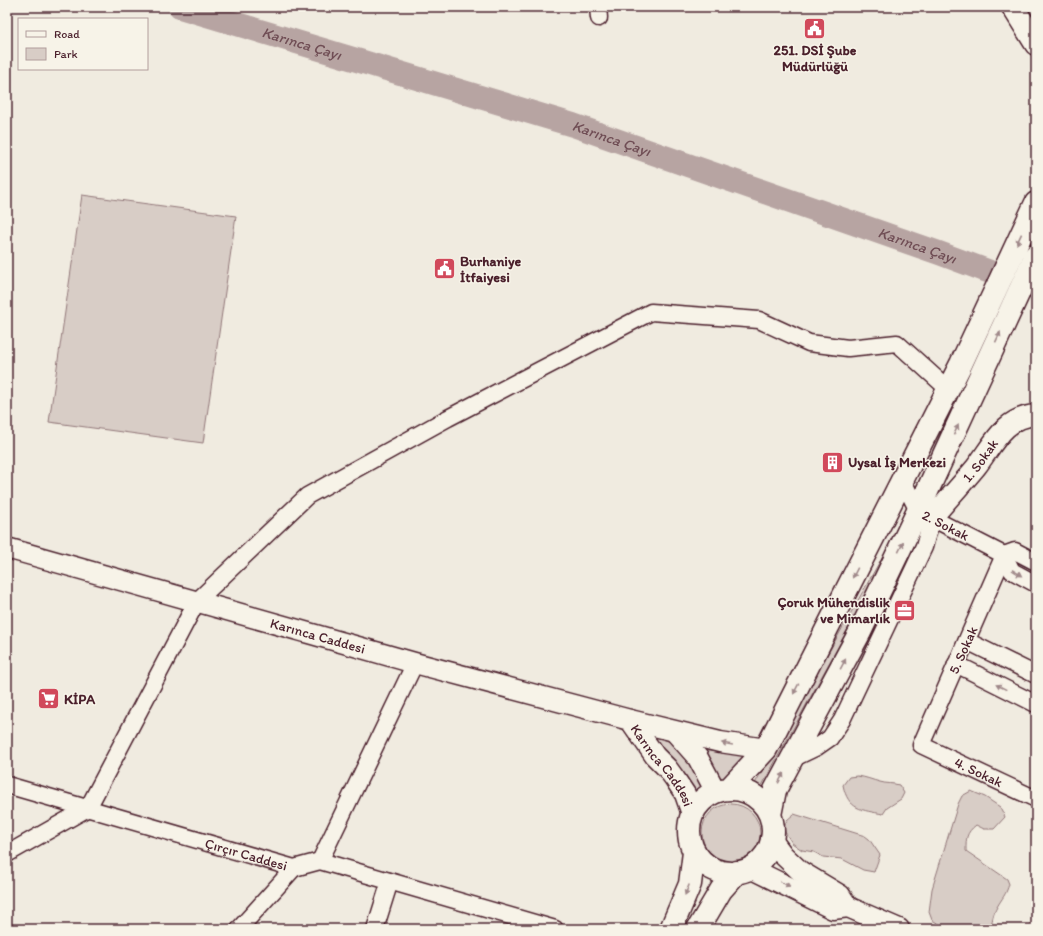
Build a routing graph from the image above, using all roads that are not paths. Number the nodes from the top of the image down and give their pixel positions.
1 (1013, 7) edge
2 (1018, 7) edge
3 (1036, 18) edge
4 (1036, 44) edge
5 (1036, 204) edge
6 (1036, 255) edge
7 (948, 389) junction
8 (1036, 415) edge
9 (902, 479) junction
10 (925, 515) junction
11 (7, 548) edge
12 (1004, 556) junction
13 (1036, 562) edge
14 (1036, 584) edge
15 (197, 601) junction
16 (967, 641) junction
17 (416, 663) junction
18 (956, 664) junction
19 (1036, 675) edge
20 (1036, 704) edge
21 (630, 720) junction
22 (675, 732) junction
23 (921, 745) joint
24 (766, 749) junction
25 (7, 785) edge
26 (722, 790) junction
27 (1036, 799) edge
28 (88, 808) junction
29 (692, 814) junction
30 (770, 815) junction
31 (771, 839) junction
32 (694, 852) junction
33 (7, 854) edge
34 (320, 861) junction
35 (294, 868) junction
36 (744, 870) junction
37 (390, 881) junction
38 (855, 916) edge
39 (239, 929) edge
40 (375, 929) edge
41 (555, 929) edge
42 (671, 929) edge
43 (698, 929) edge
44 (899, 929) edge

1 - 4 main road
2 - 3 main road
5 -> 7 main road
10 -> 6 main road
7 - 9 main road
7 - 15 street
8 - 10 street, 1. Sokak
9 - 10 street, 2. Sokak
9 -> 24 main road
10 - 12 street, 2. Sokak
30 -> 10 main road
11 - 15 street, Karınca Caddesi
12 - 13 street
12 -> 14 street, 2. Sokak
12 - 16 street, 5. Sokak
15 - 17 street, Karınca Caddesi
15 - 28 street
16 - 18 street, 5. Sokak
16 - 19 street
17 - 21 street, Karınca Caddesi
17 - 34 street
20 -> 18 street
18 - 23 street, 5. Sokak
21 - 22 street, Karınca Caddesi
21 - 29 street, Karınca Caddesi
24 -> 22 street, Karınca Caddesi
22 - 26 street
23 - 27 street, 4. Sokak
24 - 26 main road
25 - 28 street, Çırçır Caddesi
26 - 29 main road
26 - 30 main road
28 - 33 street
28 - 35 street, Çırçır Caddesi
29 - 32 main road
30 - 31 main road
31 - 36 main road
31 - 38 street
32 - 36 main road
32 -> 42 main road
34 - 35 street, Çırçır Caddesi
34 - 37 street
35 - 39 street
36 -> 38 street
36 - 43 main road
37 - 40 street
37 - 41 street
38 - 44 street

